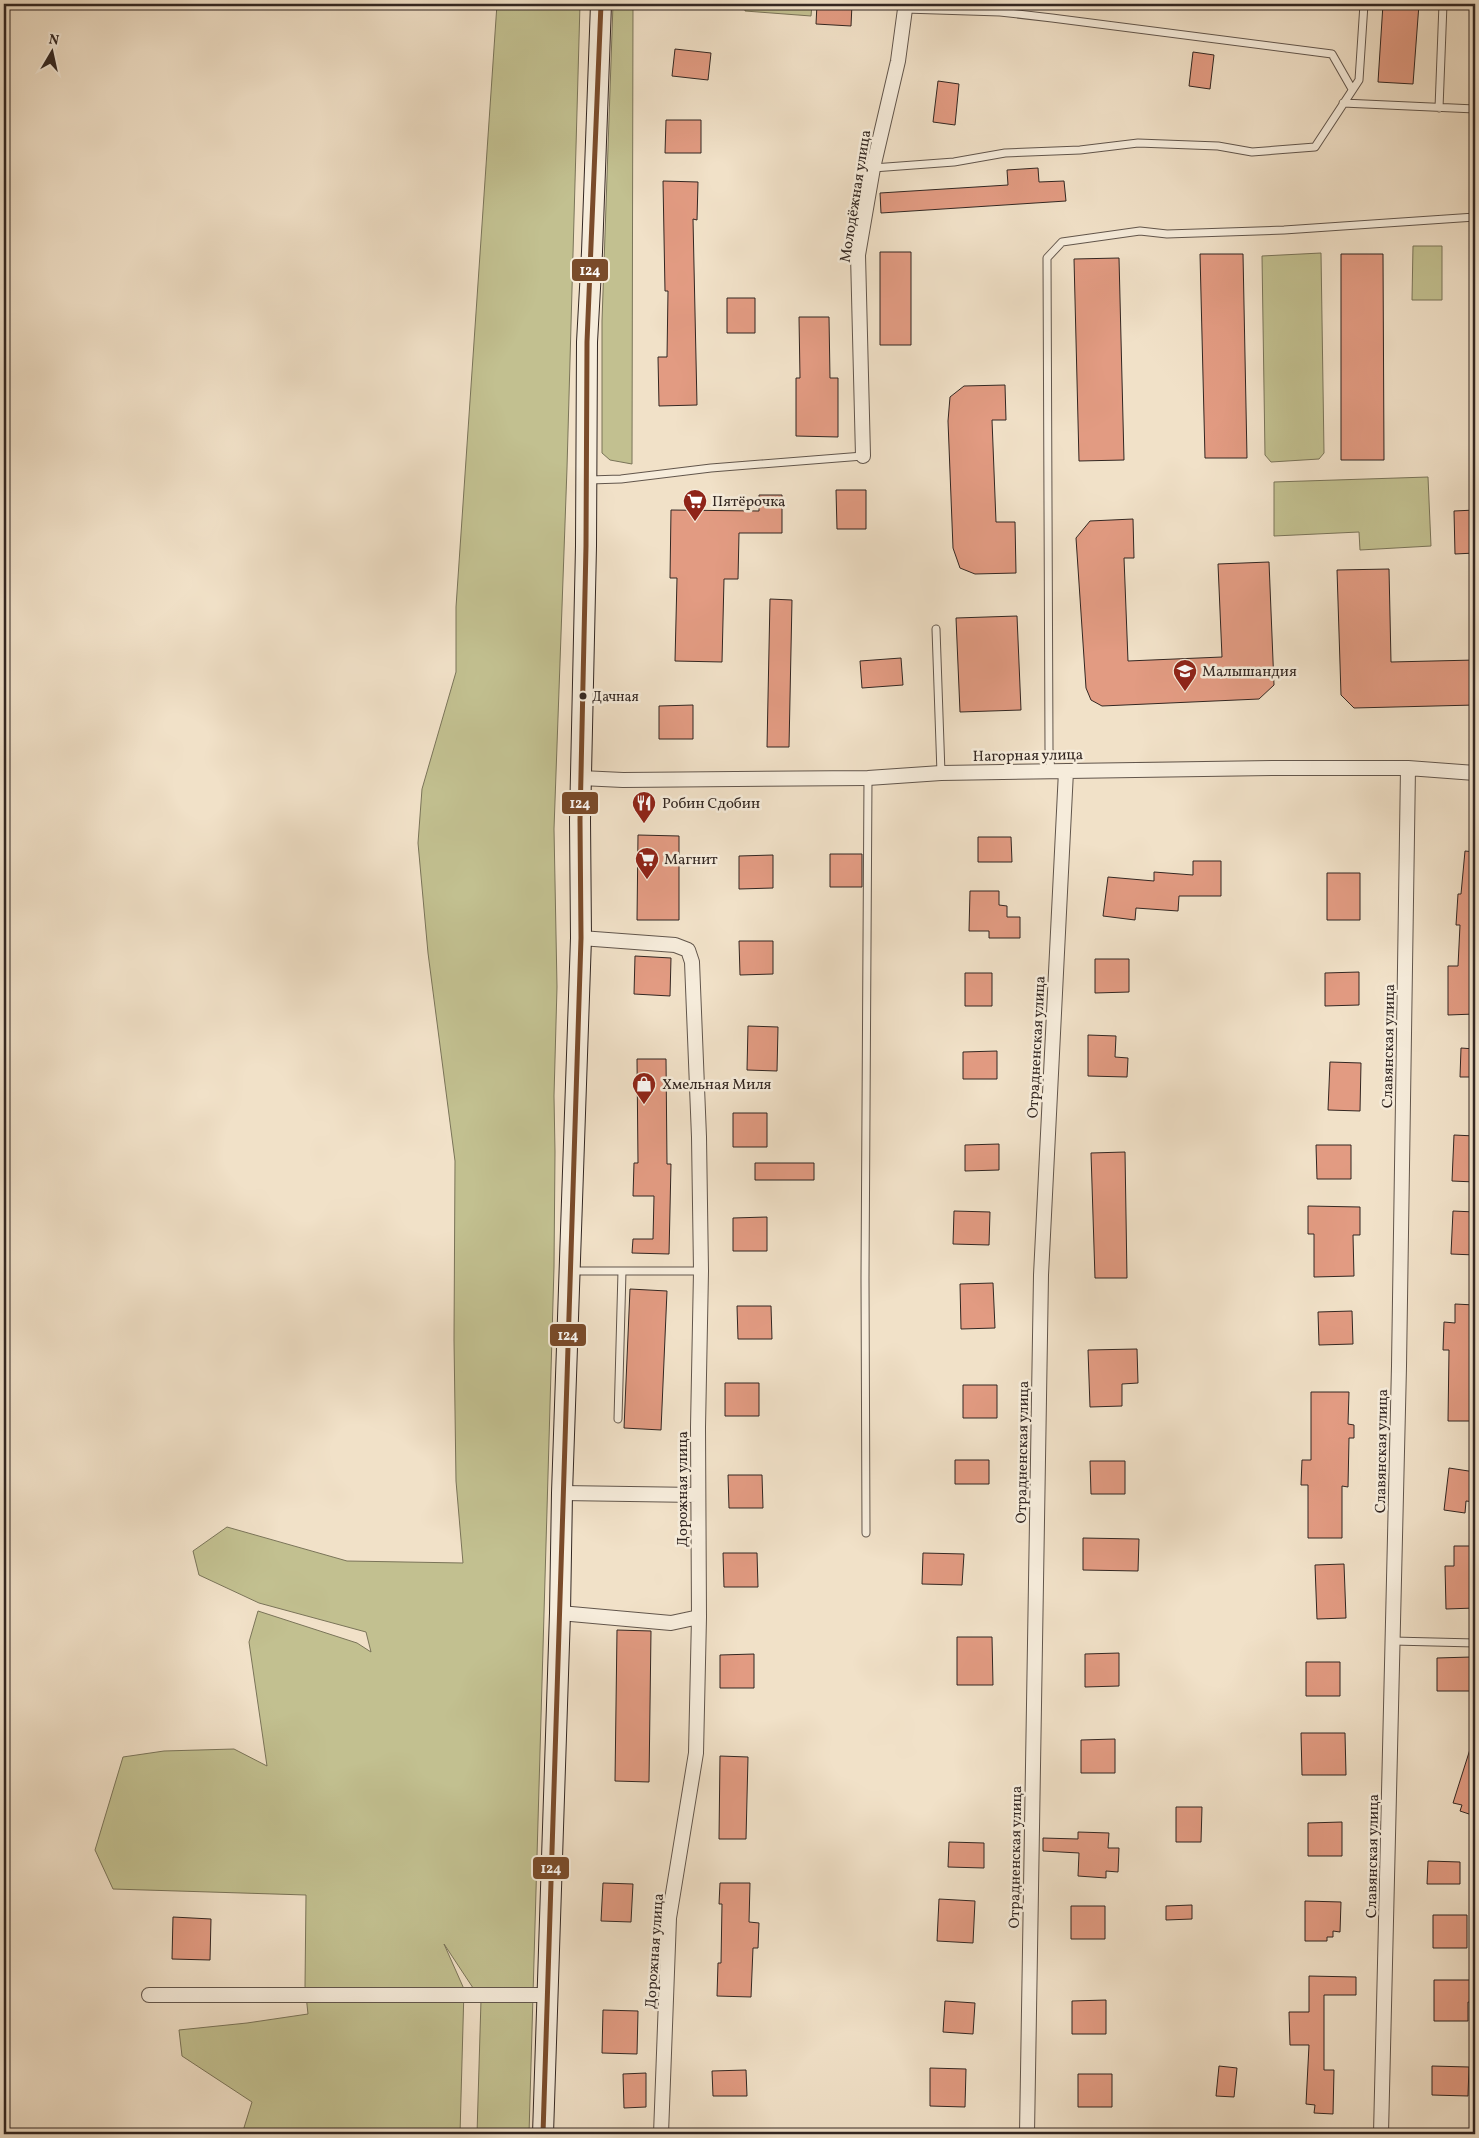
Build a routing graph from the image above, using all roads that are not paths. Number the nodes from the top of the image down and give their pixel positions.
1 (601, 4) edge
2 (1364, 4) edge
3 (1443, 4) edge
4 (904, 6) edge
5 (1352, 90) junction
6 (1343, 103) junction
7 (1439, 108) junction
8 (1475, 109) edge
9 (873, 168) junction
10 (1475, 217) edge
11 (862, 456) joint
12 (586, 480) junction
13 (936, 629) dead end
14 (1408, 768) junction
15 (1051, 771) junction
16 (1066, 771) junction
17 (941, 773) junction
18 (1475, 773) edge
19 (580, 778) junction
20 (868, 778) junction
21 (581, 938) junction
22 (569, 1270) junction
23 (622, 1271) junction
24 (702, 1271) junction
25 (618, 1419) dead end
26 (562, 1493) junction
27 (697, 1496) junction
28 (866, 1533) dead end
29 (560, 1613) junction
30 (699, 1617) junction
31 (1393, 1641) junction
32 (1475, 1643) edge
33 (149, 1995) dead end
34 (547, 1995) junction
35 (543, 2134) edge
36 (661, 2134) edge
37 (1027, 2134) edge
38 (1381, 2134) edge

1 - 12 street
2 - 5 lane
3 - 7 lane
4 - 5 lane
4 - 9 street, Молодёжная улица
5 - 6 lane
6 - 7 lane
6 - 9 lane
7 - 8 lane
9 - 11 street, Молодёжная улица
10 - 15 lane
11 - 12 lane
12 - 19 street
13 - 17 lane
14 - 16 street, Нагорная улица
14 - 18 street, Нагорная улица
14 - 31 street, Славянская улица
15 - 16 street, Нагорная улица
15 - 17 street, Нагорная улица
16 - 37 street, Отрадненская улица
17 - 20 street, Нагорная улица
19 - 20 street, Нагорная улица
19 - 21 street
20 - 28 lane
21 - 22 street
21 - 24 street, Дорожная улица
22 - 23 lane
22 - 26 street
23 - 24 lane
23 - 25 lane
24 - 27 street, Дорожная улица
26 - 27 street
26 - 29 street
27 - 30 street, Дорожная улица
29 - 30 street
29 - 34 street
30 - 36 street, Дорожная улица
31 - 32 lane
31 - 38 street, Славянская улица
33 - 34 street
34 - 35 street

